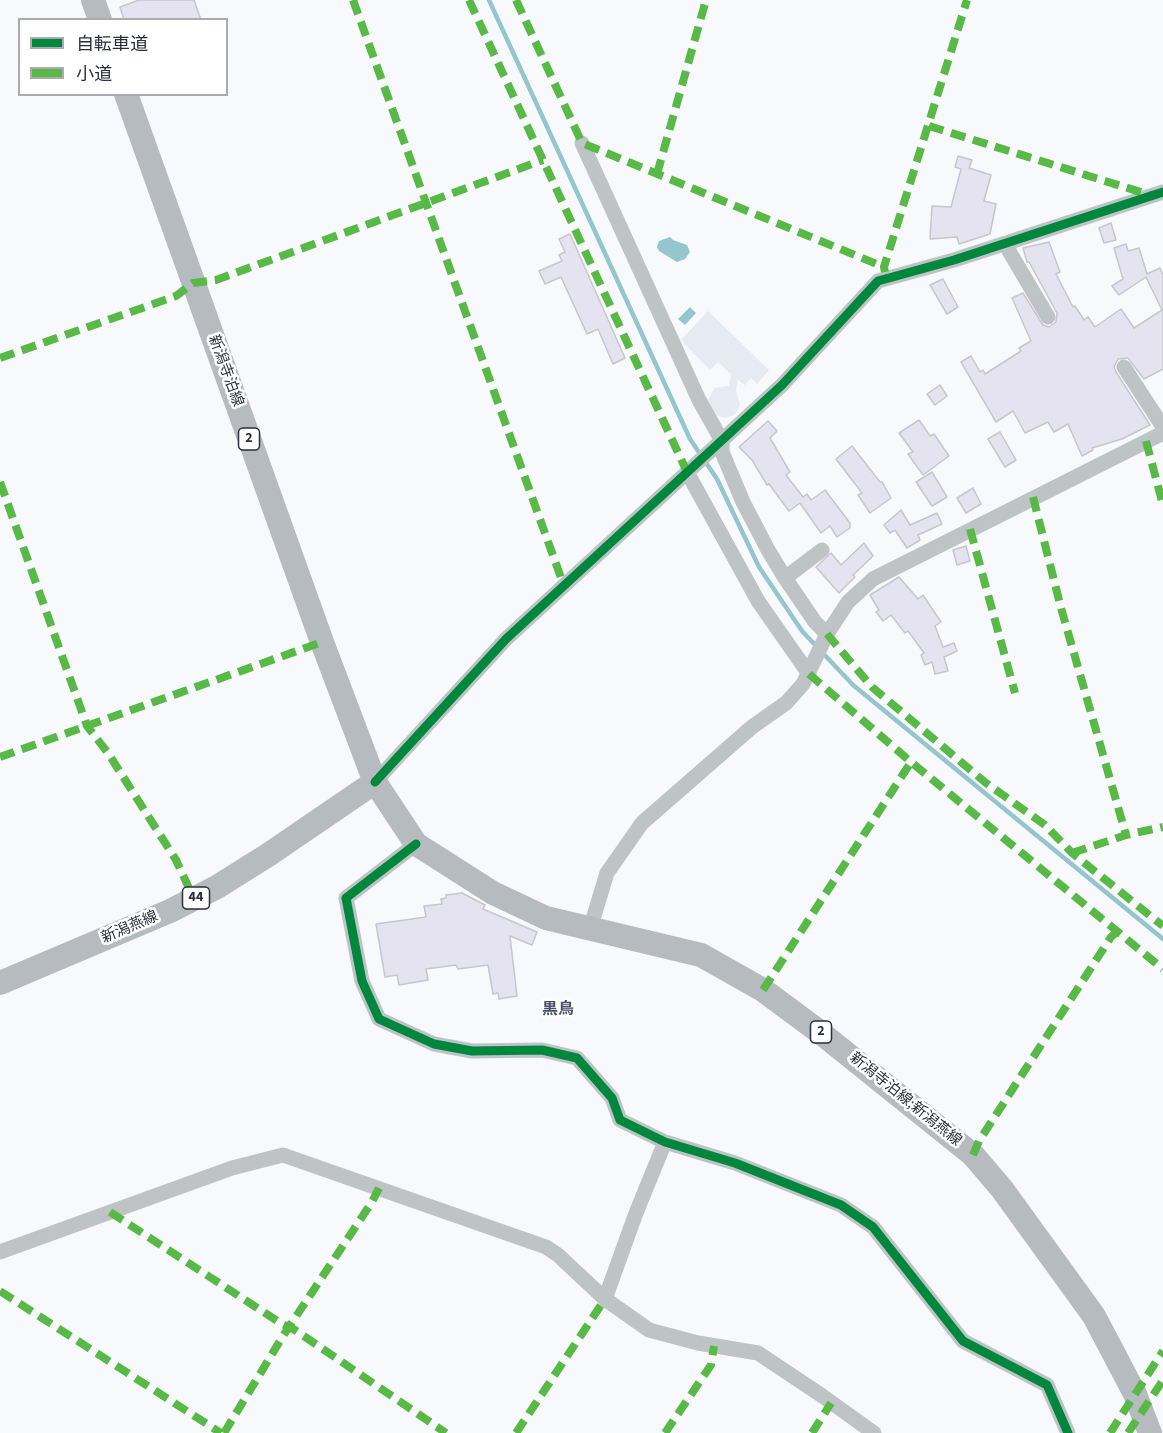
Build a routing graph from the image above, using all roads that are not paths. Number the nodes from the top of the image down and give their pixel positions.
1 (93, 0) edge
2 (99, 18) edge
3 (127, 96) edge
4 (582, 143) dead end
5 (1163, 192) edge
6 (1009, 242) junction
7 (1048, 317) dead end
8 (1124, 367) dead end
9 (1163, 427) edge
10 (1163, 433) edge
11 (719, 444) junction
12 (690, 470) junction
13 (822, 550) dead end
14 (785, 578) junction
15 (826, 638) junction
16 (812, 669) junction
17 (375, 782) junction
18 (416, 844) junction
19 (590, 929) junction
20 (0, 983) edge
21 (665, 1142) junction
22 (0, 1252) edge
23 (605, 1299) junction
24 (874, 1433) edge
25 (1068, 1433) edge
26 (1150, 1433) edge

1 - 2 main road
3 - 17 main road, 新潟寺泊線 / 2
4 - 11 street
5 - 6 street
6 - 7 street
6 - 11 street
8 - 9 street
10 - 15 street
11 - 12 street
11 - 14 street
12 - 16 street
12 - 17 street
13 - 14 street
14 - 15 street
15 - 16 street
16 - 19 street
17 - 18 main road, 新潟寺泊線;新潟燕線 / 2
17 - 20 main road, 新潟燕線 / 44
18 - 19 main road, 新潟寺泊線;新潟燕線 / 2
18 - 21 street
19 - 26 main road, 新潟寺泊線;新潟燕線 / 2
21 - 23 street
21 - 25 street
22 - 23 street
23 - 24 street

